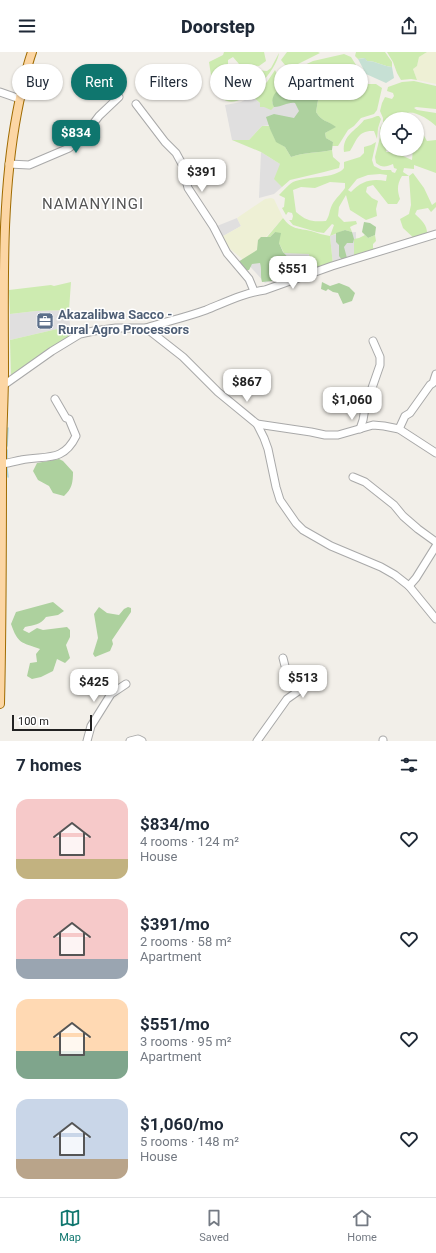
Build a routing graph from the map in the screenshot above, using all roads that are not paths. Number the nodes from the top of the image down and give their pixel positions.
1 (32, 52) edge
2 (29, 64) edge
3 (0, 92) edge
4 (12, 96) edge
5 (20, 100) edge
6 (115, 100) edge
7 (136, 104) dead end
8 (9, 164) junction
9 (436, 234) edge
10 (254, 291) junction
11 (146, 328) junction
12 (373, 341) dead end
13 (436, 374) edge
14 (435, 383) edge
15 (2, 386) edge
16 (55, 399) dead end
17 (257, 424) junction
18 (360, 429) junction
19 (399, 429) junction
20 (436, 453) edge
21 (2, 464) junction
22 (353, 477) dead end
23 (436, 542) edge
24 (436, 546) edge
25 (409, 586) junction
26 (436, 619) edge
27 (283, 658) dead end
28 (126, 684) dead end
29 (0, 704) edge
30 (87, 741) edge
31 (130, 741) edge
32 (142, 741) edge
33 (257, 741) edge

1 - 2 main road
3 - 4 street
5 - 8 main road
6 - 8 street
7 - 10 street
8 - 15 main road
9 - 10 street
10 - 11 street
11 - 15 street
11 - 17 street
12 - 18 street
13 - 14 street
14 - 19 street
15 - 21 main road
16 - 21 street
17 - 18 street
17 - 25 street
18 - 19 street
19 - 20 street
21 - 29 main road
22 - 23 street
24 - 25 street
25 - 26 street
27 - 33 street
28 - 30 street
31 - 32 street

